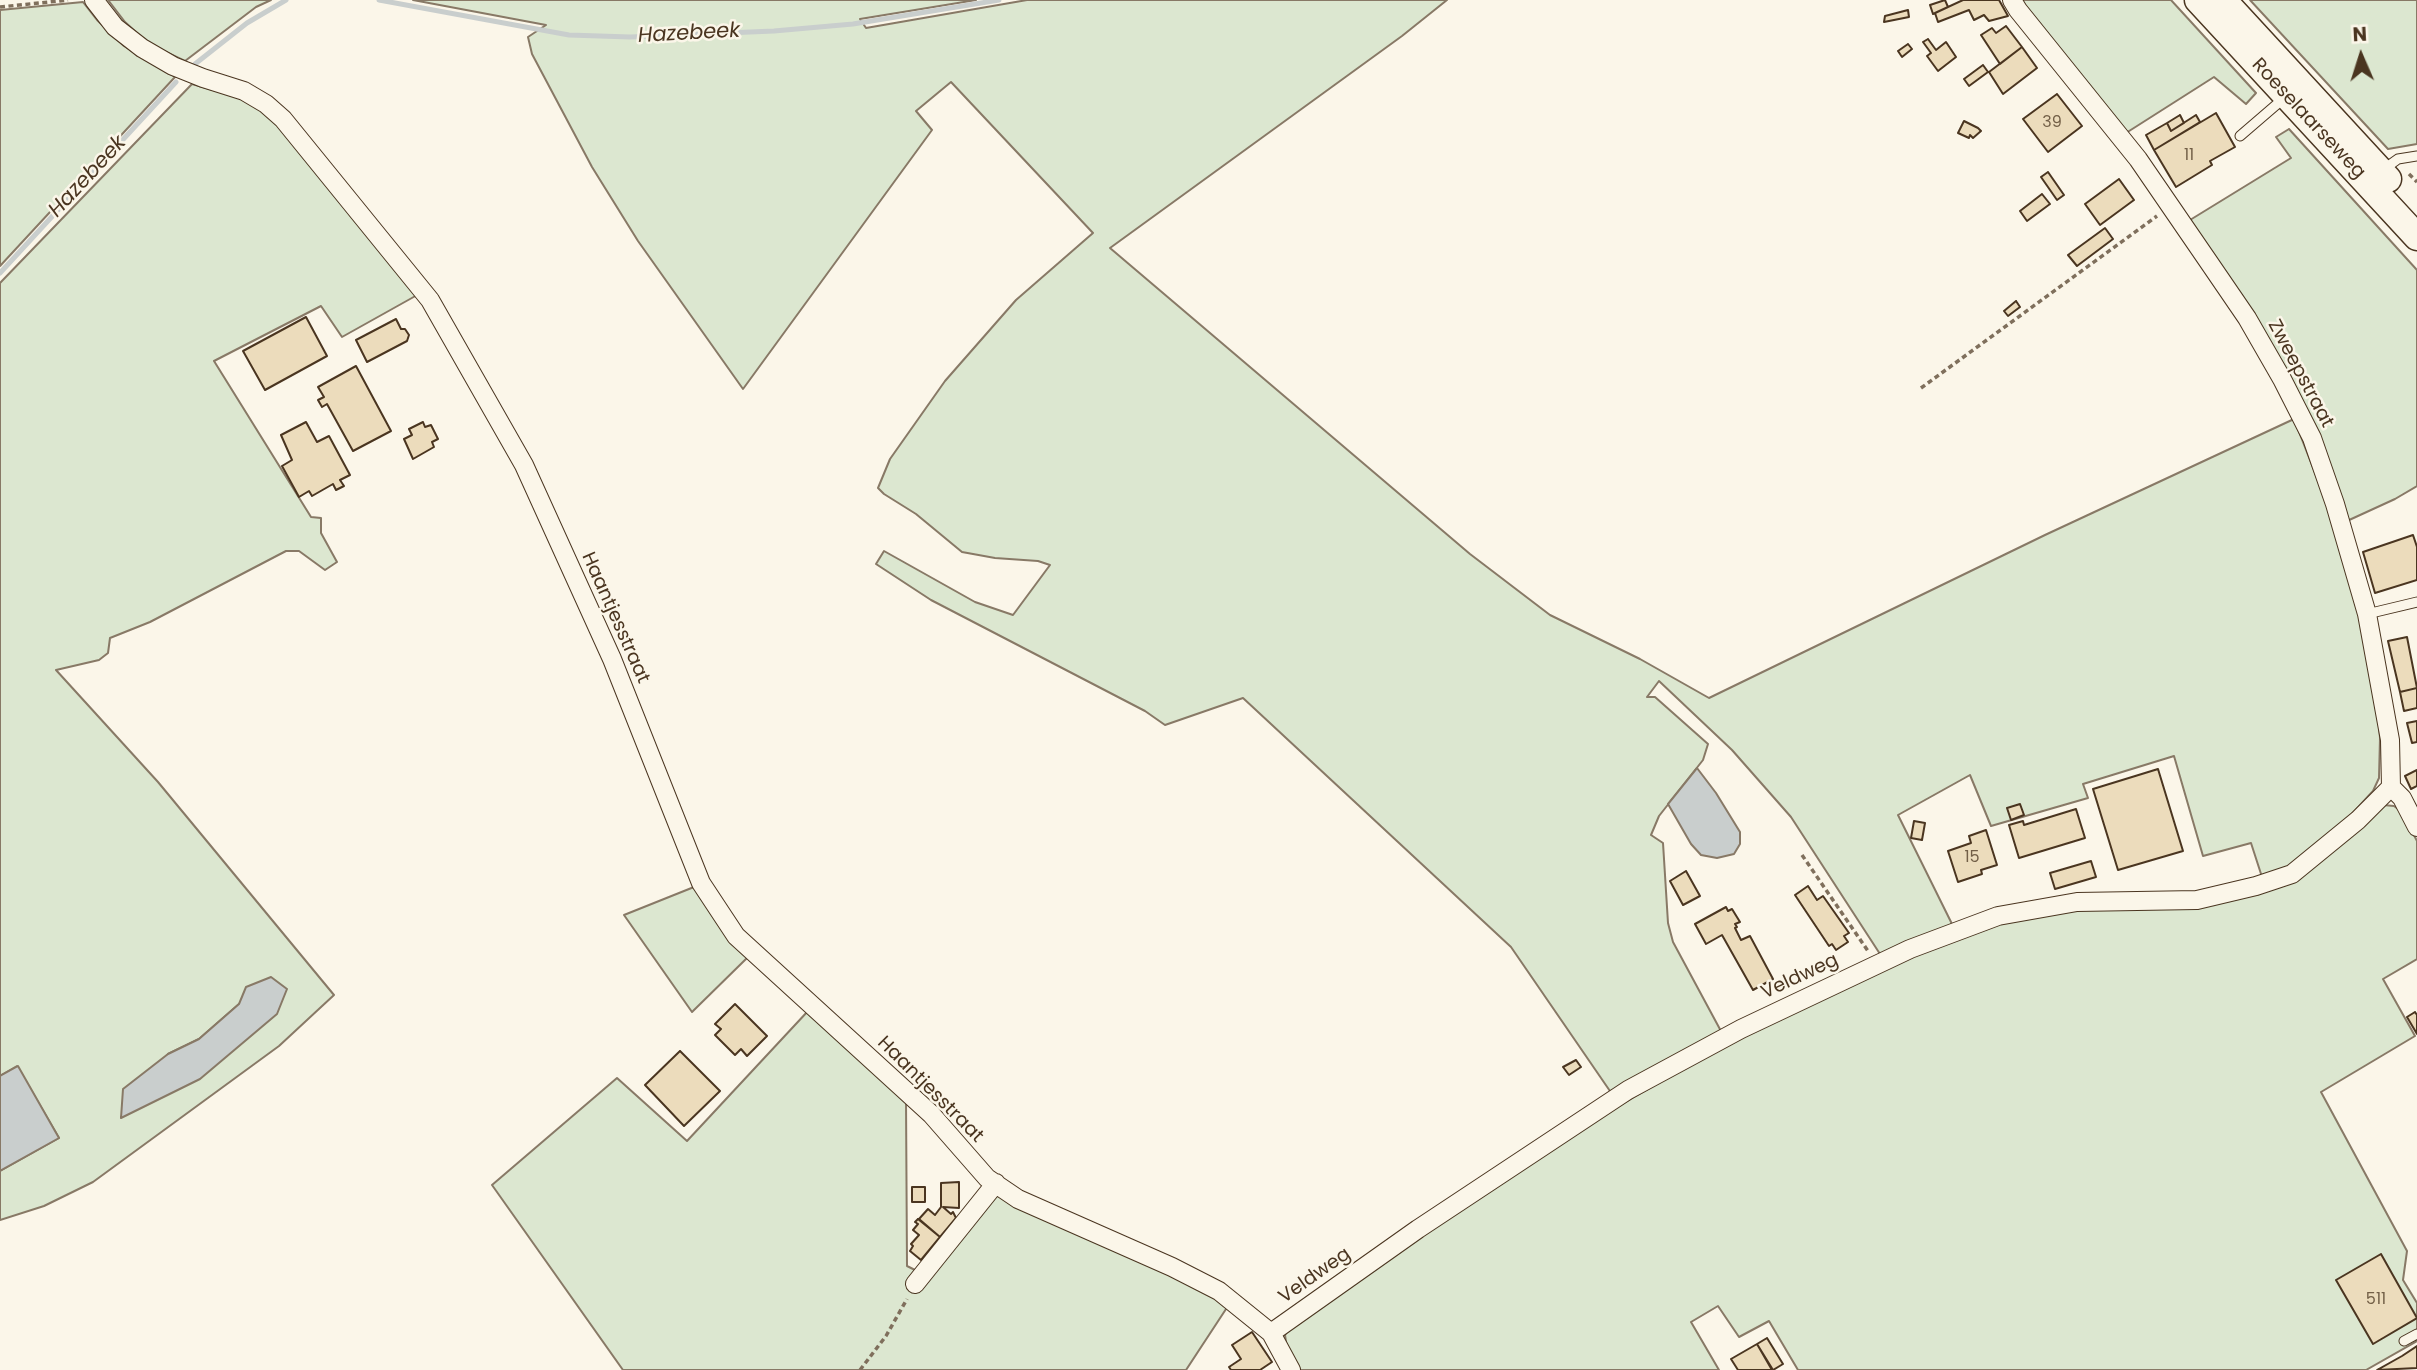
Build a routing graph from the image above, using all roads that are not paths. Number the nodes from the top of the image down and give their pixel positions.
1 (94, 0) edge
2 (2012, 0) edge
3 (2198, 0) edge
4 (2223, 0) edge
5 (2293, 90) junction
6 (2240, 136) dead end
7 (2417, 156) edge
8 (2374, 178) junction
9 (2417, 211) edge
10 (2417, 237) edge
11 (2417, 602) edge
12 (2367, 614) junction
13 (2391, 787) junction
14 (2417, 827) edge
15 (996, 1183) junction
16 (915, 1283) road end
17 (1270, 1333) junction
18 (2417, 1334) edge
19 (2403, 1341) dead end
20 (1291, 1370) edge

1 - 15 street, Haantjesstraat
2 - 12 street, Zweepstraat
3 - 5 main road, Roeselaarseweg
4 - 5 main road, Roeselaarseweg
5 - 6 lane
5 - 8 main road, Roeselaarseweg
7 - 8 lane
8 - 9 main road, Roeselaarseweg
8 - 10 main road, Roeselaarseweg
11 - 12 lane
12 - 13 street, Zweepstraat
13 - 14 street
13 - 17 street, Veldweg
15 - 16 street
15 - 17 street, Haantjesstraat
17 - 20 street, Haantjesstraat
18 - 19 lane

